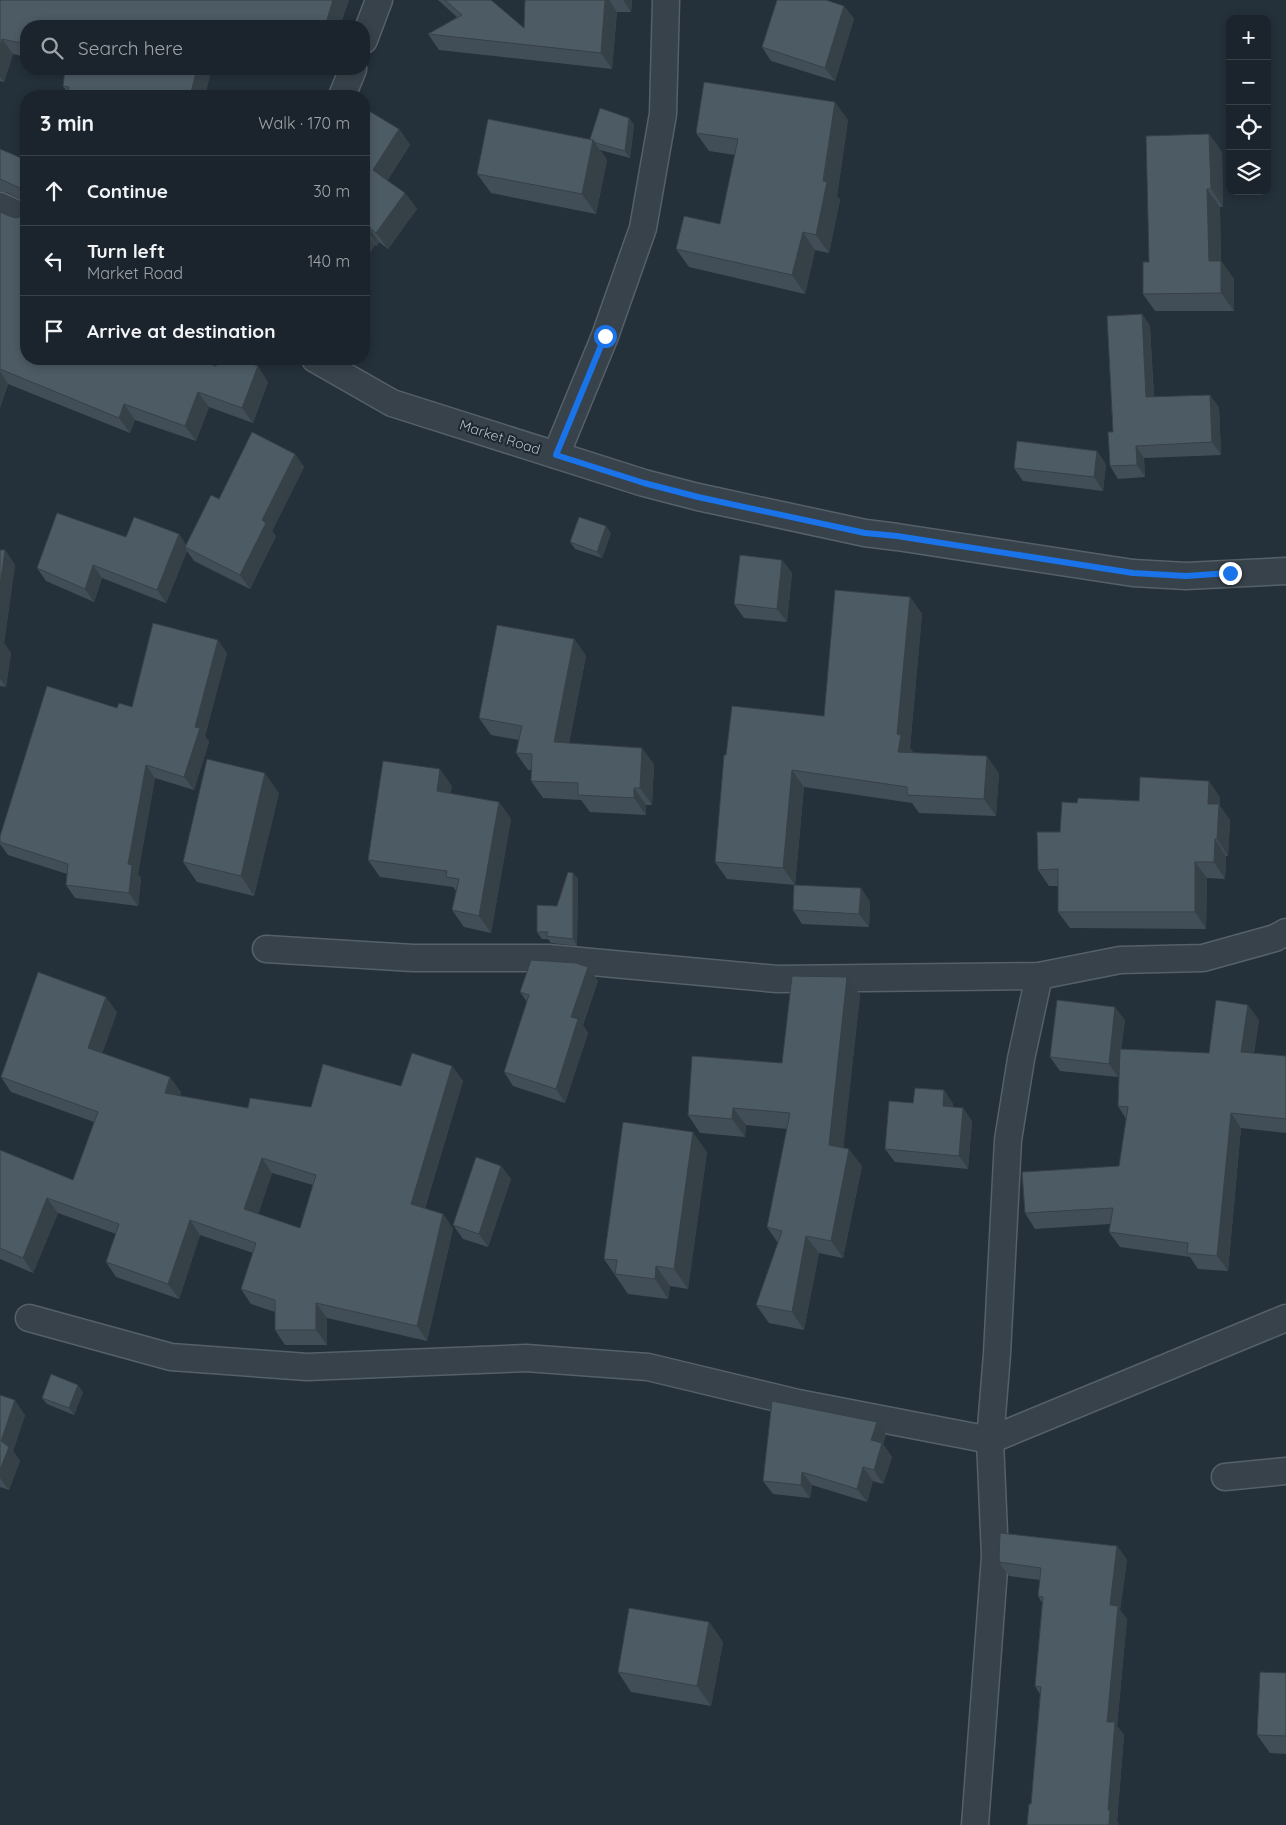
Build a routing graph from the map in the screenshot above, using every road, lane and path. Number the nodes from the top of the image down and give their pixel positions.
1 (379, 0) edge
2 (666, 0) edge
3 (370, 24) edge
4 (351, 75) edge
5 (344, 90) edge
6 (0, 206) edge
7 (20, 215) edge
8 (326, 365) edge
9 (556, 455) junction
10 (1286, 571) edge
11 (1286, 932) edge
12 (266, 949) dead end
13 (1039, 976) junction
14 (29, 1318) dead end
15 (1286, 1318) edge
16 (990, 1440) junction
17 (1286, 1471) edge
18 (1225, 1477) dead end
19 (975, 1825) edge

1 - 3 street
2 - 9 street
4 - 5 street
6 - 7 street
8 - 9 street, Market Road
9 - 10 street, Market Road
11 - 13 street
12 - 13 street
13 - 16 street
14 - 16 street
15 - 16 street
16 - 19 street
17 - 18 street

